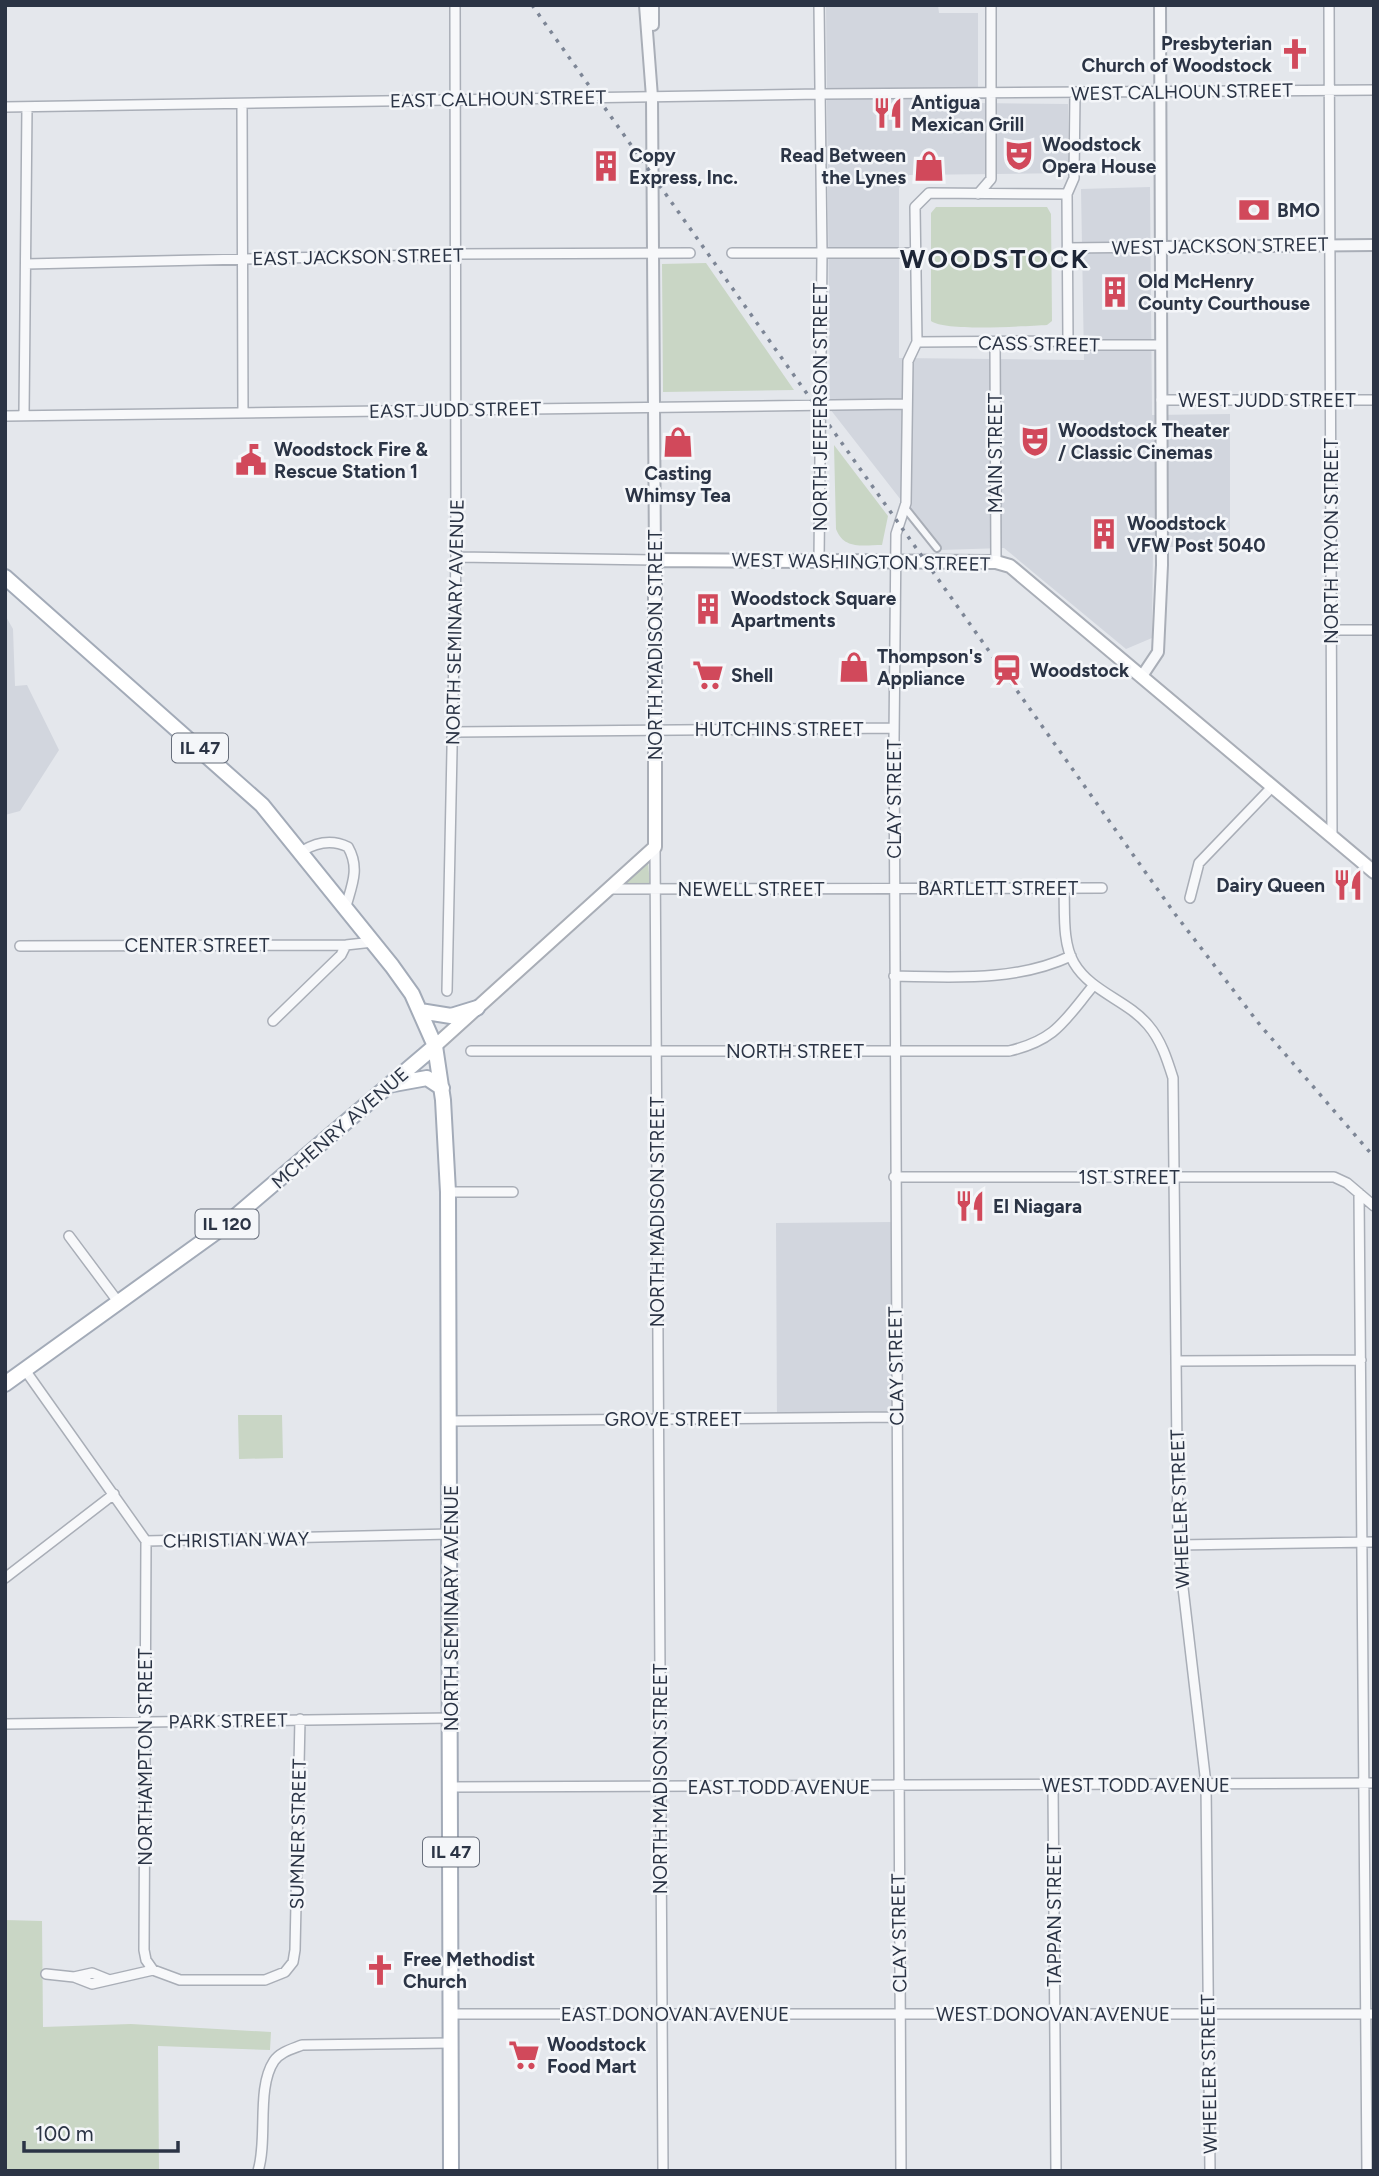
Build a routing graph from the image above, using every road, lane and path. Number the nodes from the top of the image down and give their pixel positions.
1 (454, 5) edge
2 (645, 5) edge
3 (653, 5) edge
4 (819, 5) edge
5 (991, 5) edge
6 (1160, 5) edge
7 (1329, 5) edge
8 (650, 45) junction
9 (1160, 90) junction
10 (1331, 90) junction
11 (1374, 90) edge
12 (1075, 93) junction
13 (820, 94) junction
14 (990, 94) junction
15 (652, 97) junction
16 (454, 100) junction
17 (242, 104) junction
18 (5, 107) edge
19 (27, 107) junction
20 (991, 179) junction
21 (978, 194) junction
22 (1007, 194) junction
23 (1067, 194) junction
24 (1330, 245) junction
25 (1374, 245) edge
26 (1161, 247) junction
27 (1067, 248) junction
28 (690, 253) dead end
29 (732, 253) dead end
30 (822, 253) junction
31 (915, 253) junction
32 (456, 254) junction
33 (653, 254) junction
34 (242, 260) junction
35 (26, 264) junction
36 (1068, 341) junction
37 (917, 342) junction
38 (995, 343) junction
39 (1161, 345) junction
40 (1161, 400) junction
41 (1331, 400) junction
42 (1374, 400) edge
43 (906, 404) junction
44 (820, 405) junction
45 (653, 408) junction
46 (457, 410) junction
47 (243, 413) junction
48 (24, 415) junction
49 (5, 416) edge
50 (905, 508) junction
51 (937, 548) dead end
52 (456, 556) junction
53 (655, 561) junction
54 (819, 561) junction
55 (895, 562) junction
56 (996, 562) junction
57 (5, 577) edge
58 (1331, 630) junction
59 (1374, 630) edge
60 (1142, 676) junction
61 (894, 728) junction
62 (655, 730) junction
63 (454, 732) junction
64 (1272, 787) junction
65 (1332, 837) junction
66 (655, 846) junction
67 (302, 851) junction
68 (1374, 873) edge
69 (894, 888) junction
70 (1102, 888) dead end
71 (655, 889) junction
72 (1064, 889) junction
73 (608, 890) junction
74 (1190, 898) dead end
75 (346, 906) junction
76 (373, 942) junction
77 (346, 945) junction
78 (20, 946) dead end
79 (1071, 956) junction
80 (894, 976) junction
81 (1093, 986) junction
82 (447, 990) dead end
83 (477, 1008) junction
84 (420, 1011) junction
85 (273, 1021) dead end
86 (435, 1046) junction
87 (471, 1051) dead end
88 (656, 1051) junction
89 (895, 1051) junction
90 (389, 1086) junction
91 (442, 1088) junction
92 (894, 1177) junction
93 (1175, 1177) junction
94 (448, 1192) junction
95 (513, 1192) dead end
96 (1359, 1193) junction
97 (1374, 1206) edge
98 (69, 1236) dead end
99 (120, 1303) junction
100 (1361, 1360) junction
101 (1176, 1361) junction
102 (25, 1370) junction
103 (5, 1384) edge
104 (896, 1417) junction
105 (659, 1420) junction
106 (450, 1421) junction
107 (114, 1493) junction
108 (452, 1534) junction
109 (146, 1542) junction
110 (1362, 1542) junction
111 (1374, 1542) edge
112 (1178, 1545) junction
113 (5, 1578) edge
114 (452, 1718) junction
115 (300, 1719) junction
116 (144, 1722) junction
117 (5, 1724) edge
118 (1369, 1783) edge
119 (1206, 1784) junction
120 (1053, 1785) junction
121 (898, 1786) junction
122 (451, 1787) junction
123 (660, 1787) junction
124 (153, 1970) junction
125 (46, 1974) dead end
126 (451, 2014) junction
127 (900, 2014) junction
128 (1055, 2014) junction
129 (1208, 2014) junction
130 (1370, 2014) edge
131 (662, 2015) junction
132 (451, 2043) junction
133 (258, 2171) edge
134 (451, 2171) edge
135 (663, 2171) edge
136 (901, 2171) edge
137 (1056, 2171) edge
138 (1210, 2171) edge
139 (1367, 2171) edge

1 - 16 street, NORTH SEMINARY AVENUE
2 - 8 street
3 - 8 street
4 - 13 street, NORTH JEFFERSON STREET
5 - 14 street
6 - 9 street
7 - 10 street, NORTH TRYON STREET
8 - 15 street, NORTH MADISON STREET
9 - 10 street, WEST CALHOUN STREET
9 - 12 street, WEST CALHOUN STREET
9 - 26 street
10 - 11 street, WEST CALHOUN STREET
10 - 24 street, NORTH TRYON STREET
12 - 14 street, WEST CALHOUN STREET
12 - 23 street
13 - 14 street, EAST CALHOUN STREET
13 - 15 street, EAST CALHOUN STREET
13 - 30 street, NORTH JEFFERSON STREET
14 - 20 street
15 - 16 street, EAST CALHOUN STREET
15 - 33 street, NORTH MADISON STREET
16 - 17 street, EAST CALHOUN STREET
16 - 32 street, NORTH SEMINARY AVENUE
17 - 19 street, EAST CALHOUN STREET
17 - 34 street
18 - 19 street, EAST CALHOUN STREET
19 - 35 street
20 - 21 street
20 - 22 street
21 - 22 street
21 - 31 street, CLAY STREET
22 - 23 street
23 - 27 street
24 - 25 street, WEST JACKSON STREET
24 - 26 street, WEST JACKSON STREET
24 - 41 street, NORTH TRYON STREET
26 - 27 street, WEST JACKSON STREET
26 - 39 street
27 - 36 street
28 - 33 street, EAST JACKSON STREET
29 - 30 street
30 - 31 street
30 - 44 street, NORTH JEFFERSON STREET
31 - 37 street, CLAY STREET
32 - 33 street, EAST JACKSON STREET
32 - 34 street, EAST JACKSON STREET
32 - 46 street, NORTH SEMINARY AVENUE
33 - 45 street, NORTH MADISON STREET
34 - 35 street, EAST JACKSON STREET
34 - 47 street
35 - 48 street
36 - 38 street, CASS STREET
36 - 39 street, CASS STREET
37 - 38 street, CASS STREET
37 - 43 street, CLAY STREET
38 - 56 street, MAIN STREET
39 - 40 street
40 - 41 street, WEST JUDD STREET
40 - 60 street
41 - 42 street, WEST JUDD STREET
41 - 58 street, NORTH TRYON STREET
43 - 44 street, EAST JUDD STREET
43 - 50 street, CLAY STREET
44 - 45 street, EAST JUDD STREET
44 - 54 street, NORTH JEFFERSON STREET
45 - 46 street, EAST JUDD STREET
45 - 53 street, NORTH MADISON STREET
46 - 47 street, EAST JUDD STREET
46 - 52 street, NORTH SEMINARY AVENUE
47 - 48 street, EAST JUDD STREET
48 - 49 street, EAST JUDD STREET
50 - 51 street
50 - 55 street, CLAY STREET
52 - 53 street
52 - 63 street, NORTH SEMINARY AVENUE
53 - 54 main road, WEST WASHINGTON STREET
53 - 62 main road, NORTH MADISON STREET
54 - 55 main road, WEST WASHINGTON STREET
55 - 56 main road, WEST WASHINGTON STREET
55 - 61 street, CLAY STREET
56 - 60 main road, WEST WASHINGTON STREET
57 - 67 main road, IL 47
58 - 59 street
58 - 65 street, NORTH TRYON STREET
60 - 64 main road, WEST WASHINGTON STREET
61 - 62 street, HUTCHINS STREET
61 - 69 street, CLAY STREET
62 - 63 street, HUTCHINS STREET
62 - 66 main road, NORTH MADISON STREET
63 - 82 street, NORTH SEMINARY AVENUE
64 - 65 main road, WEST WASHINGTON STREET
64 - 74 street
65 - 68 main road, WEST WASHINGTON STREET
66 - 71 street, NORTH MADISON STREET
66 - 73 main road, MCHENRY AVENUE / IL 120
67 - 75 main road, IL 47
67 - 75 street
69 - 71 street, NEWELL STREET
69 - 72 street, BARTLETT STREET
69 - 80 street, CLAY STREET
70 - 72 street, BARTLETT STREET
71 - 73 street, NEWELL STREET
71 - 88 street, NORTH MADISON STREET
72 - 79 street
73 - 83 main road, MCHENRY AVENUE / IL 120
75 - 76 main road, IL 47
76 - 77 street, CENTER STREET
76 - 84 main road, IL 47
77 - 78 street, CENTER STREET
77 - 85 street
79 - 80 street
79 - 81 street, WHEELER STREET
80 - 89 street, CLAY STREET
81 - 89 street, NORTH STREET
81 - 93 street, WHEELER STREET
83 - 84 main road
83 - 86 main road, MCHENRY AVENUE / IL 120
84 - 86 main road, IL 47
86 - 90 main road, MCHENRY AVENUE / IL 120
86 - 91 main road, NORTH SEMINARY AVENUE / IL 47
87 - 88 street, NORTH STREET
88 - 89 street, NORTH STREET
88 - 105 street, NORTH MADISON STREET
89 - 92 street, CLAY STREET
90 - 91 main road
90 - 99 main road, MCHENRY AVENUE / IL 120
91 - 94 main road, NORTH SEMINARY AVENUE / IL 47
92 - 93 street, 1ST STREET
92 - 104 street, CLAY STREET
93 - 96 street, 1ST STREET
93 - 101 street, WHEELER STREET
94 - 95 street
94 - 106 main road, NORTH SEMINARY AVENUE / IL 47
96 - 97 street, 1ST STREET
96 - 100 street
98 - 99 street
99 - 102 main road, MCHENRY AVENUE / IL 120
100 - 101 street
100 - 110 street
101 - 112 street, WHEELER STREET
102 - 103 main road, MCHENRY AVENUE / IL 120
102 - 107 street, CHRISTIAN WAY
104 - 105 street, GROVE STREET
104 - 121 street, CLAY STREET
105 - 106 street, GROVE STREET
105 - 123 street, NORTH MADISON STREET
106 - 108 main road, NORTH SEMINARY AVENUE / IL 47
107 - 109 street, CHRISTIAN WAY
107 - 113 street
108 - 109 street, CHRISTIAN WAY
108 - 114 main road, NORTH SEMINARY AVENUE / IL 47
109 - 116 street, NORTHAMPTON STREET
110 - 111 street
110 - 112 street
110 - 118 street
112 - 119 street, WHEELER STREET
114 - 115 street, PARK STREET
114 - 122 main road, NORTH SEMINARY AVENUE / IL 47
115 - 116 street, PARK STREET
115 - 124 street, SUMNER STREET
116 - 117 street, PARK STREET
116 - 124 street, NORTHAMPTON STREET
118 - 119 street, WEST TODD AVENUE
118 - 130 street
119 - 120 street, WEST TODD AVENUE
119 - 129 street, WHEELER STREET
120 - 121 street, WEST TODD AVENUE
120 - 128 street, TAPPAN STREET
121 - 123 street, EAST TODD AVENUE
121 - 127 street, CLAY STREET
122 - 123 street, EAST TODD AVENUE
122 - 126 main road, NORTH SEMINARY AVENUE / IL 47
123 - 131 street, NORTH MADISON STREET
124 - 125 street
126 - 131 street, EAST DONOVAN AVENUE
126 - 132 main road, NORTH SEMINARY AVENUE / IL 47
127 - 128 street, WEST DONOVAN AVENUE
127 - 131 street, EAST DONOVAN AVENUE
127 - 136 street, CLAY STREET
128 - 129 street, WEST DONOVAN AVENUE
128 - 137 street, TAPPAN STREET
129 - 130 street, WEST DONOVAN AVENUE
129 - 138 street, WHEELER STREET
130 - 139 street
131 - 135 street, NORTH MADISON STREET
132 - 133 street
132 - 134 main road, NORTH SEMINARY AVENUE / IL 47

